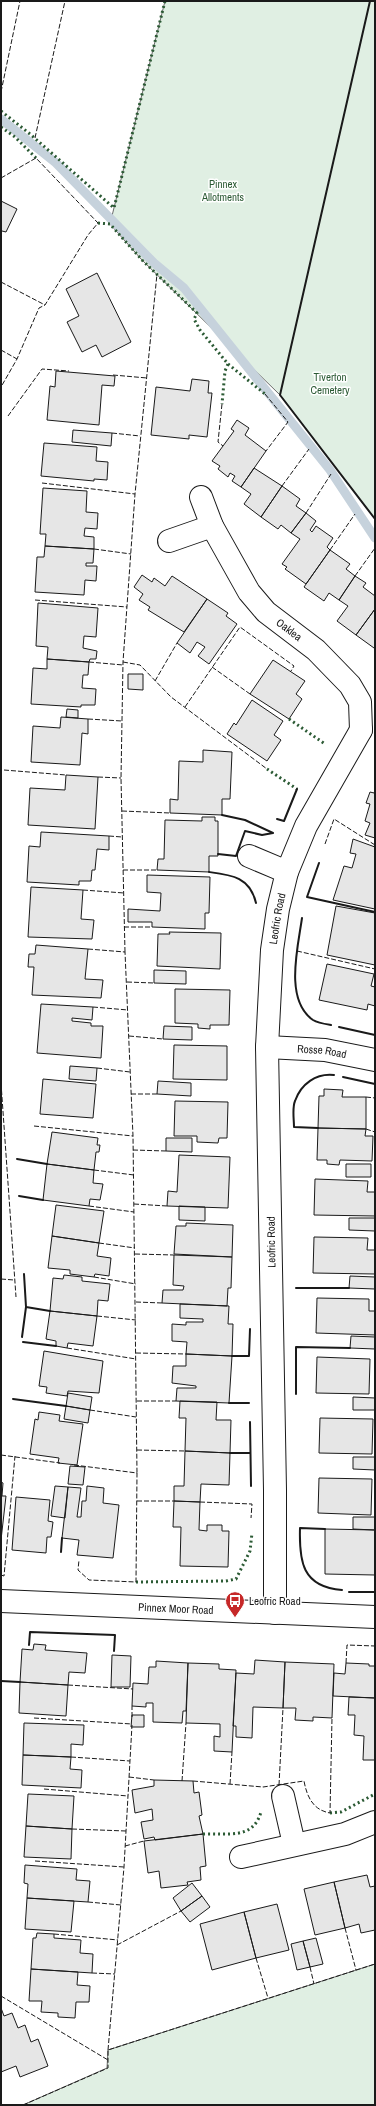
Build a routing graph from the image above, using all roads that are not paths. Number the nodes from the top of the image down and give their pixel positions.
1 (202, 497) dead end
2 (212, 526) junction
3 (169, 541) dead end
4 (368, 733) edge
5 (249, 856) dead end
6 (287, 872) junction
7 (268, 1047) junction
8 (375, 1060) edge
9 (1, 1601) edge
10 (275, 1613) junction
11 (375, 1617) edge
12 (283, 1796) dead end
13 (375, 1822) edge
14 (294, 1844) junction
15 (241, 1856) dead end

1 - 2 street, Oaklea
2 - 3 street
2 - 4 street, Oaklea
4 - 6 street, Leofric Road
5 - 6 street
6 - 7 street, Leofric Road
7 - 8 street, Rosse Road
7 - 10 street, Leofric Road
9 - 10 street, Pinnex Moor Road
10 - 11 street, Pinnex Moor Road
12 - 14 street
13 - 14 street
14 - 15 street

